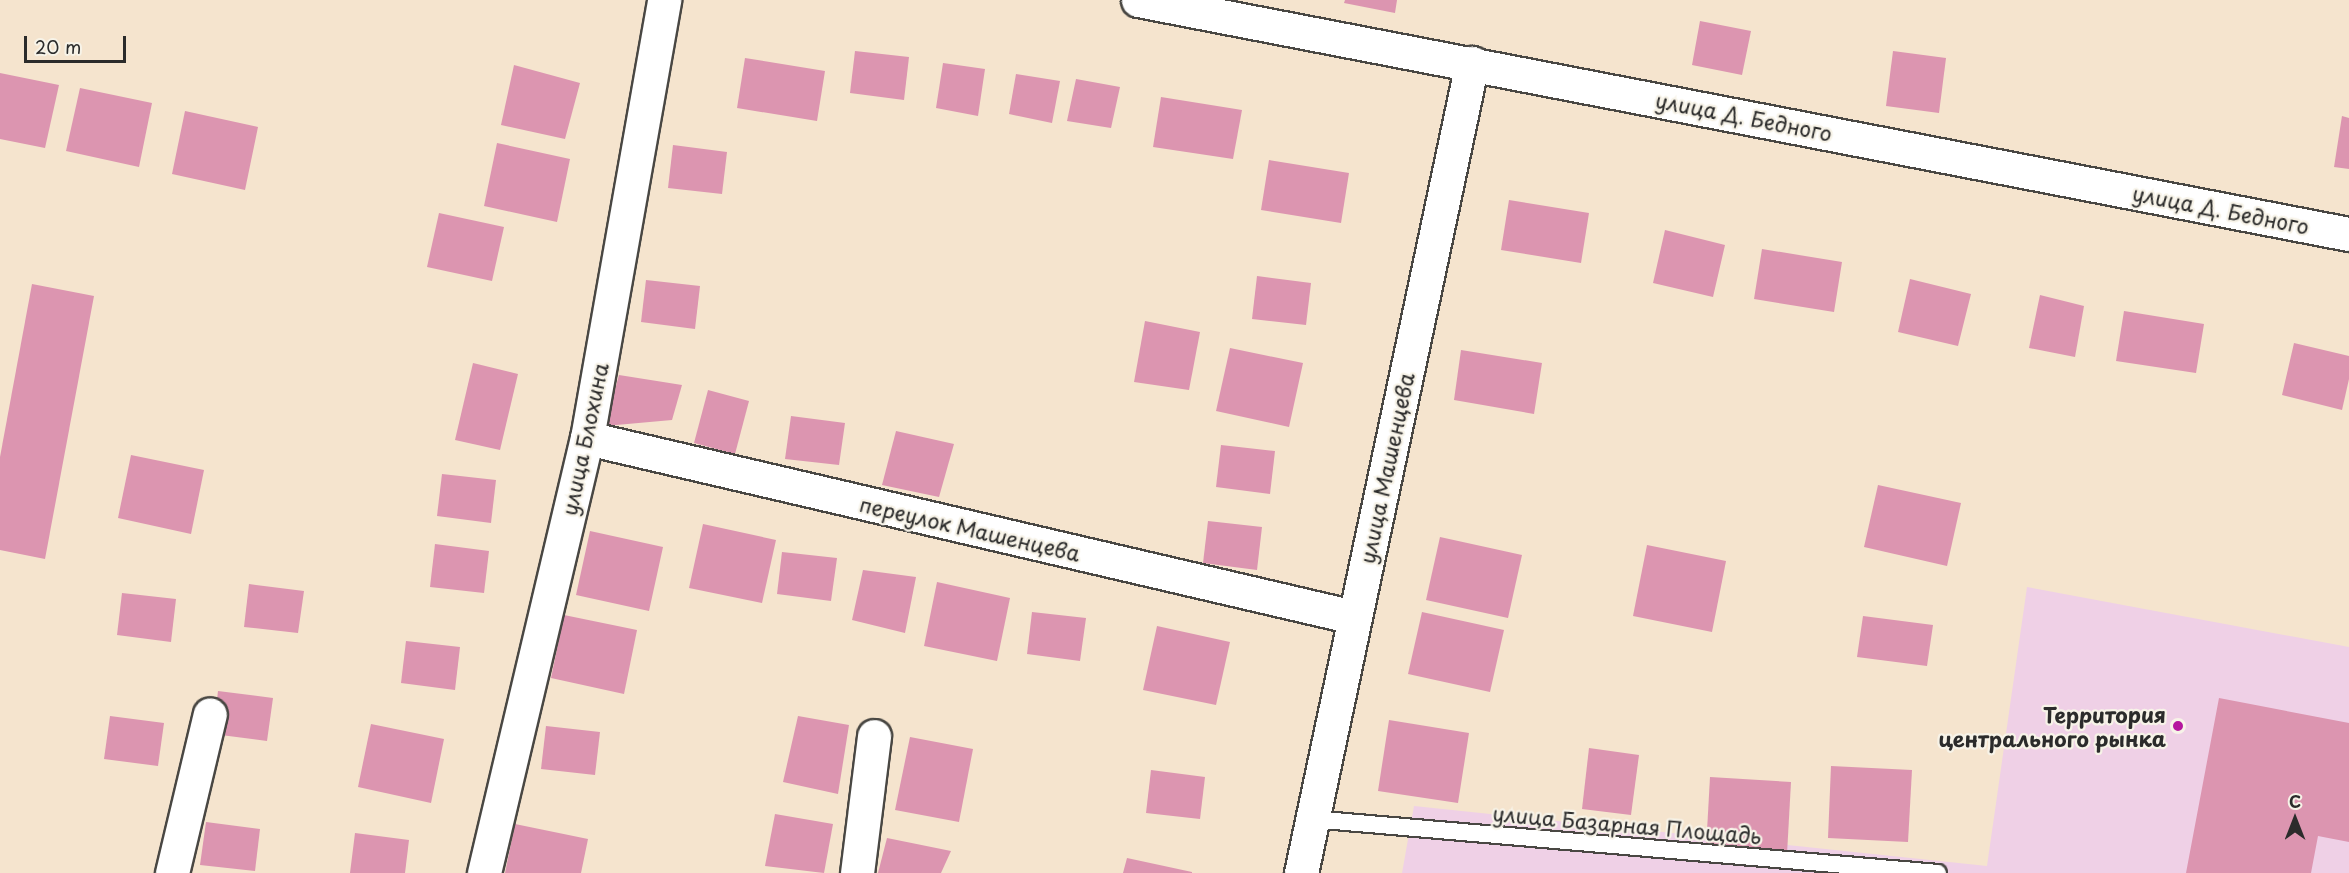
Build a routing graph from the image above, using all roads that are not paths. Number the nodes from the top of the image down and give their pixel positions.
1 (664, 0) edge
2 (1138, 0) edge
3 (1472, 63) junction
4 (2349, 234) edge
5 (587, 438) junction
6 (1354, 617) junction
7 (210, 714) dead end
8 (874, 736) dead end
9 (1311, 819) junction
10 (172, 873) edge
11 (484, 873) edge
12 (856, 873) edge
13 (1301, 873) edge
14 (1938, 873) edge

1 - 5 street, улица Блохина
2 - 3 street, улица Д. Бедного
3 - 4 street, улица Д. Бедного
3 - 6 street, улица Машенцева
5 - 6 street, переулок Машенцева
5 - 11 street, улица Блохина
6 - 9 street, улица Машенцева
7 - 10 street
8 - 12 street
9 - 13 street, улица Машенцева
9 - 14 lane, улица Базарная Площадь

